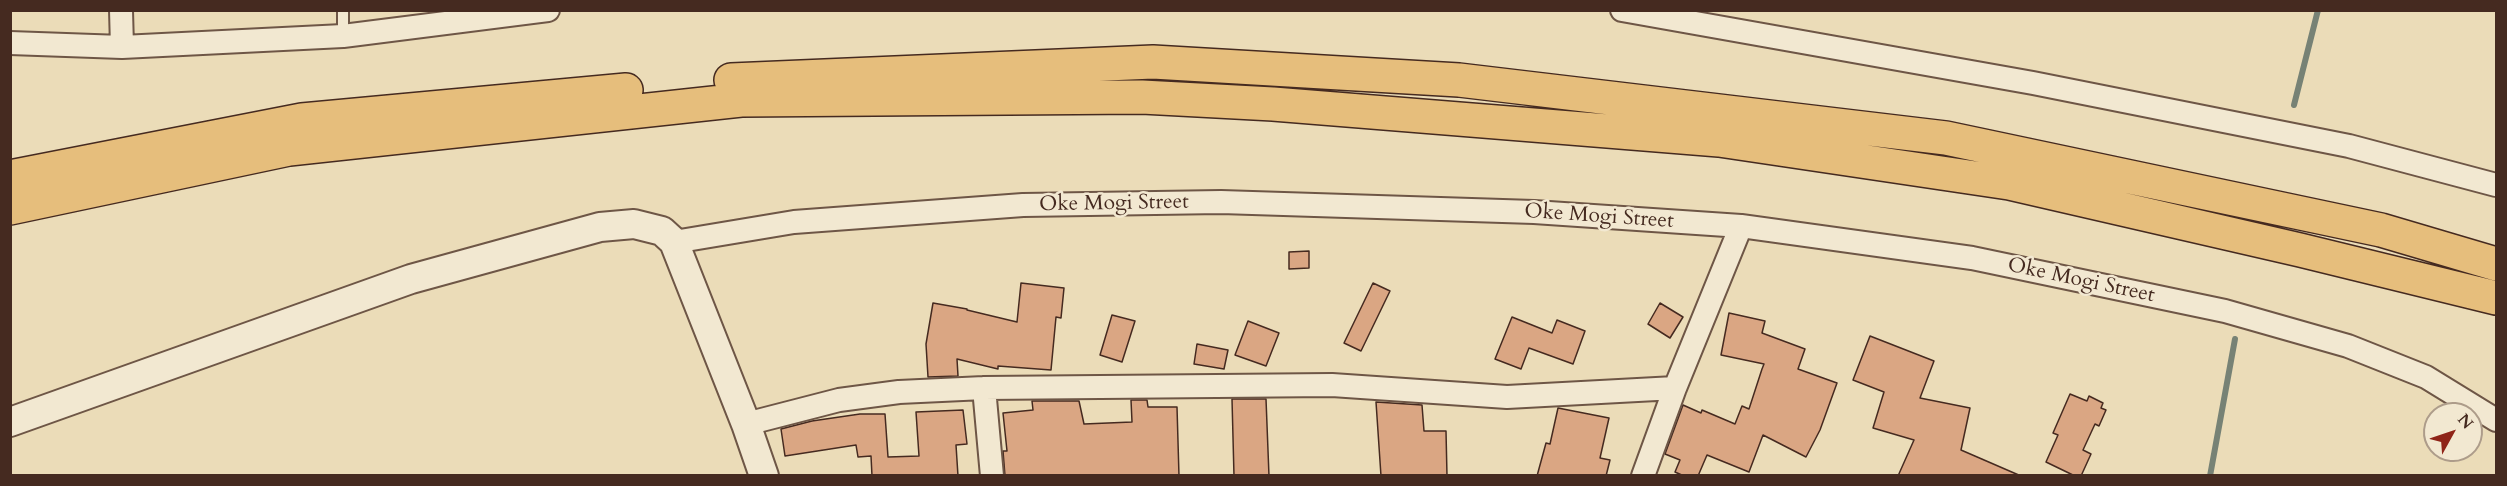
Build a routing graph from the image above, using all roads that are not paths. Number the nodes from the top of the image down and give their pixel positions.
1 (121, 10) edge
2 (343, 10) edge
3 (548, 10) edge
4 (1622, 10) edge
5 (343, 36) junction
6 (10, 43) edge
7 (122, 47) junction
8 (481, 116) junction
9 (10, 177) edge
10 (2496, 185) edge
11 (10, 208) edge
12 (1741, 226) junction
13 (674, 242) junction
14 (2496, 264) edge
15 (2496, 298) edge
16 (984, 388) junction
17 (1675, 388) junction
18 (2496, 420) edge
19 (10, 422) edge
20 (746, 424) junction
21 (764, 476) edge
22 (992, 476) edge
23 (1642, 476) edge

1 - 7 street
2 - 5 lane
3 - 5 street
4 - 10 street
5 - 7 street
6 - 7 street
8 - 9 highway
8 - 11 highway
8 - 14 highway
8 - 15 highway
12 - 13 street, Oke Mogi Street
12 - 17 street
12 - 18 street, Oke Mogi Street
13 - 19 street
13 - 20 street
16 - 17 street
16 - 20 street
16 - 22 street
17 - 23 street
20 - 21 street

